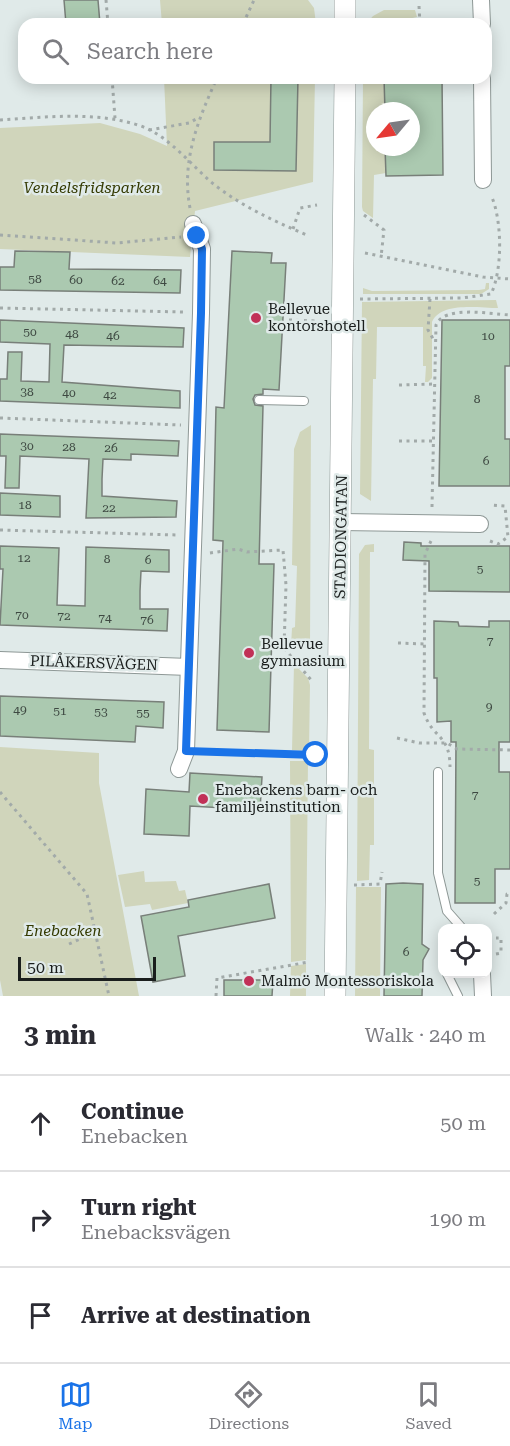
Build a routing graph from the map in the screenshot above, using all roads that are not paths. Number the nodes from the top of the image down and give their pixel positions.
1 (345, 0) edge
2 (481, 0) edge
3 (345, 18) edge
4 (482, 18) edge
5 (345, 84) edge
6 (482, 84) edge
7 (483, 180) road end
8 (195, 230) road end
9 (259, 400) dead end
10 (304, 401) dead end
11 (341, 522) junction
12 (480, 524) dead end
13 (0, 660) edge
14 (189, 667) junction
15 (179, 769) dead end
16 (438, 772) dead end
17 (458, 924) edge
18 (449, 978) edge
19 (482, 978) edge
20 (335, 996) edge
21 (458, 996) edge
22 (483, 996) edge

1 - 3 street
2 - 4 street
5 - 11 street, STADIONGATAN
6 - 7 street
8 - 14 street
9 - 10 lane
11 - 12 street
11 - 20 street, STADIONGATAN
13 - 14 street, PILÅKERSVÄGEN
14 - 15 street
16 - 17 lane
18 - 21 lane
19 - 22 street

